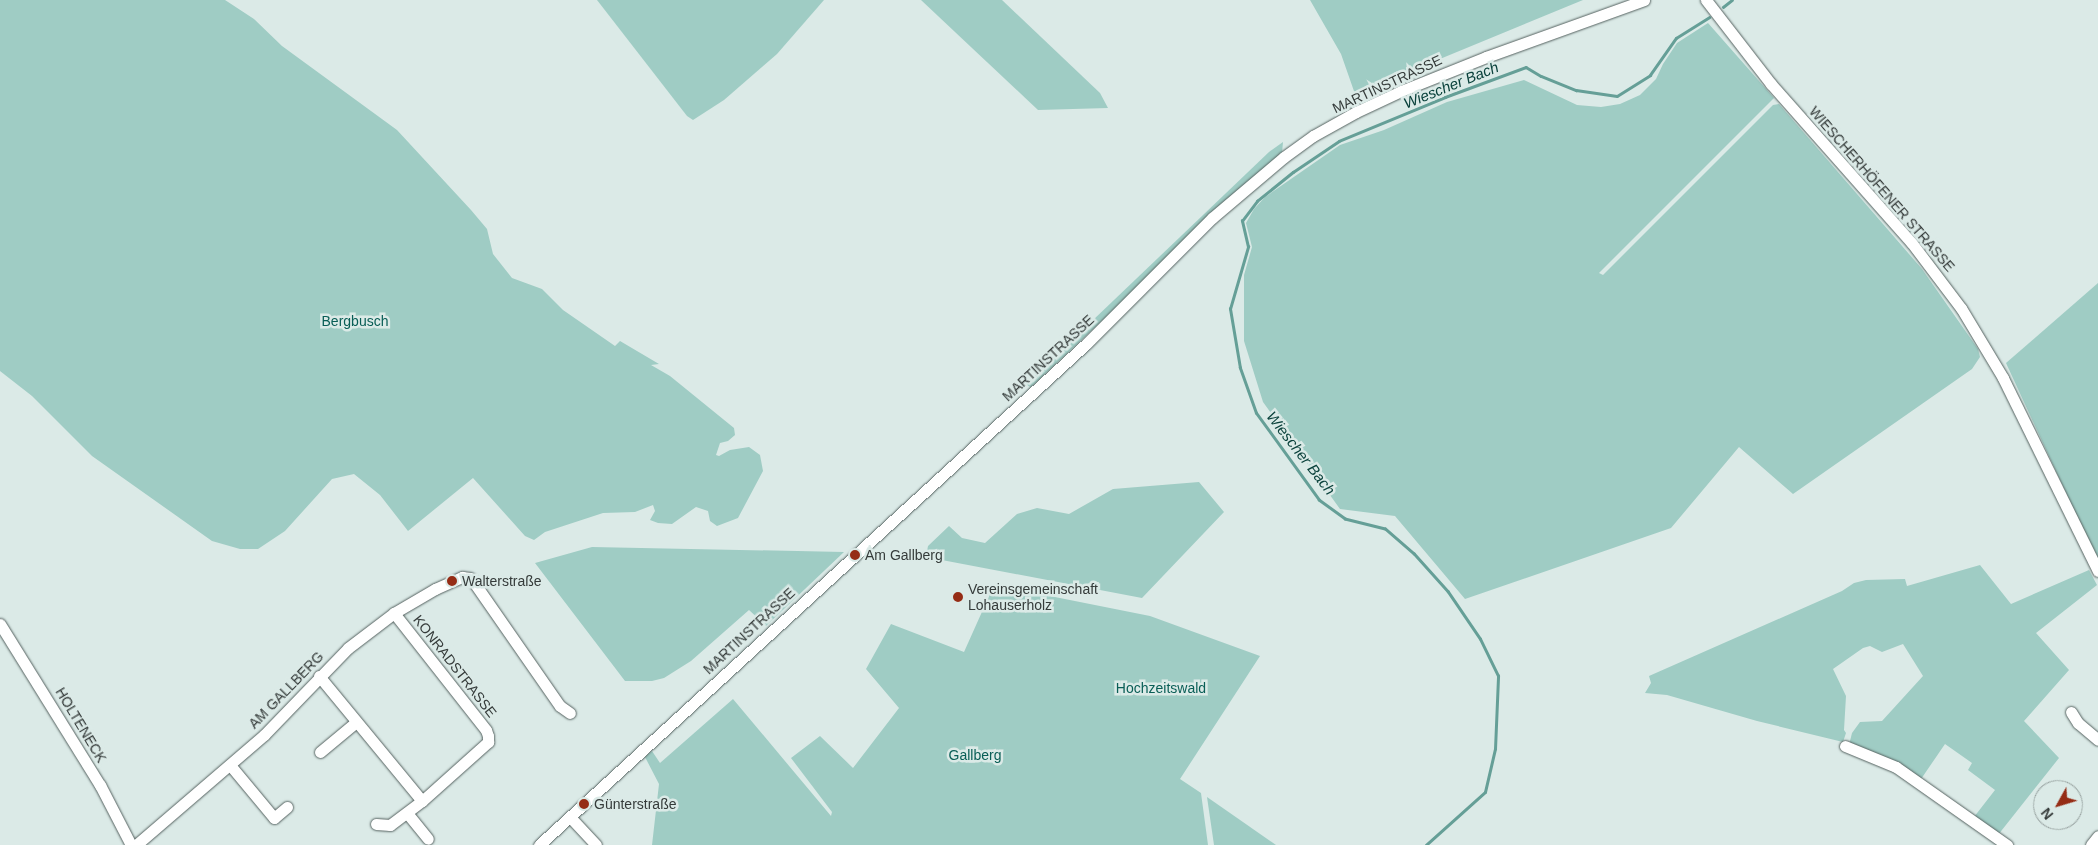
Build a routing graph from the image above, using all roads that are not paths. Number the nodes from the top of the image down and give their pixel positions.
1 (1644, 0) edge
2 (1706, 0) edge
3 (2098, 571) edge
4 (394, 613) junction
5 (0, 624) edge
6 (319, 676) junction
7 (2072, 712) dead end
8 (570, 713) dead end
9 (356, 722) junction
10 (2098, 740) edge
11 (1845, 746) dead end
12 (320, 752) dead end
13 (230, 765) junction
14 (422, 801) junction
15 (287, 807) dead end
16 (407, 813) junction
17 (570, 817) junction
18 (376, 824) dead end
19 (2098, 836) edge
20 (428, 839) dead end
21 (131, 845) edge
22 (136, 845) edge
23 (539, 845) edge
24 (596, 845) edge
25 (2007, 845) edge
26 (2091, 845) edge

1 - 17 street, MARTINSTRASSE
2 - 3 street, WIESCHERHÖFENER STRASSE
4 - 6 street, AM GALLBERG
4 - 8 street, AM GALLBERG
4 - 14 street, KONRADSTRASSE
5 - 21 street, HOLTENECK
6 - 9 street
6 - 13 street, AM GALLBERG
7 - 10 street
9 - 12 street
9 - 14 street
11 - 25 street
13 - 15 street
13 - 22 street, AM GALLBERG
14 - 16 street, KONRADSTRASSE
16 - 18 street, KONRADSTRASSE
16 - 20 street
17 - 23 street, MARTINSTRASSE
17 - 24 street
19 - 26 street

